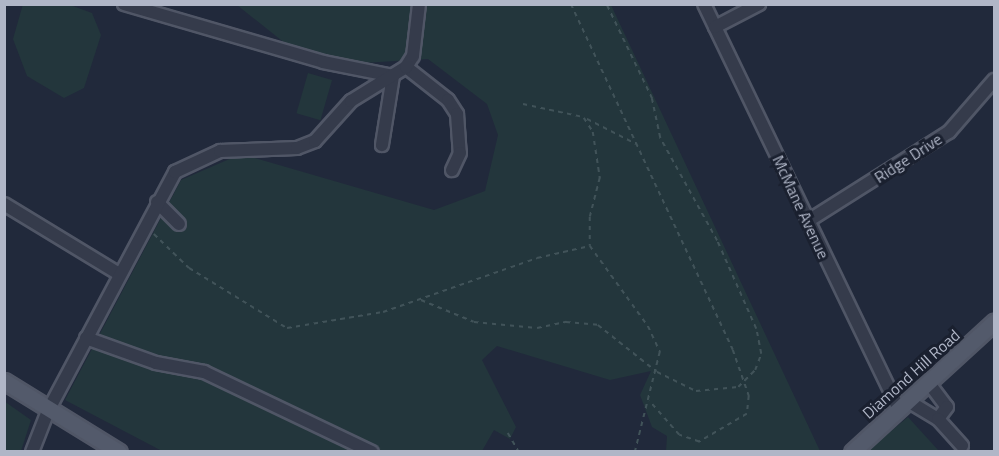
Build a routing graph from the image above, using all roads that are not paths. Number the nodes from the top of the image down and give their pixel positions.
1 (124, 4) edge
2 (419, 4) edge
3 (704, 4) edge
4 (759, 4) edge
5 (145, 8) edge
6 (715, 27) junction
7 (406, 67) junction
8 (370, 71) junction
9 (393, 76) junction
10 (994, 80) edge
11 (372, 86) junction
12 (382, 145) dead end
13 (452, 170) dead end
14 (157, 202) junction
15 (4, 204) edge
16 (808, 221) junction
17 (179, 224) dead end
18 (119, 274) junction
19 (994, 322) edge
20 (86, 338) junction
21 (4, 381) edge
22 (928, 382) junction
23 (904, 405) junction
24 (48, 411) junction
25 (938, 419) junction
26 (962, 446) dead end
27 (32, 452) edge
28 (119, 452) edge
29 (372, 452) edge
30 (852, 452) edge

1 - 5 street
2 - 7 street
3 - 6 street, McMane Avenue
4 - 6 street
5 - 8 street
6 - 16 street, McMane Avenue
7 - 9 street
7 - 13 street
8 - 9 street
8 - 11 street
9 - 11 street
9 - 12 street
10 - 16 street, Ridge Drive
11 - 14 street
14 - 17 street
14 - 18 street
15 - 18 street
16 - 23 street, McMane Avenue
18 - 20 street
19 - 22 main road, Diamond Hill Road
20 - 24 street
20 - 29 street
21 - 24 main road
22 - 23 main road, Diamond Hill Road
22 - 25 street
23 - 25 street
23 - 30 main road, Diamond Hill Road
24 - 27 street
24 - 28 main road
25 - 26 street

